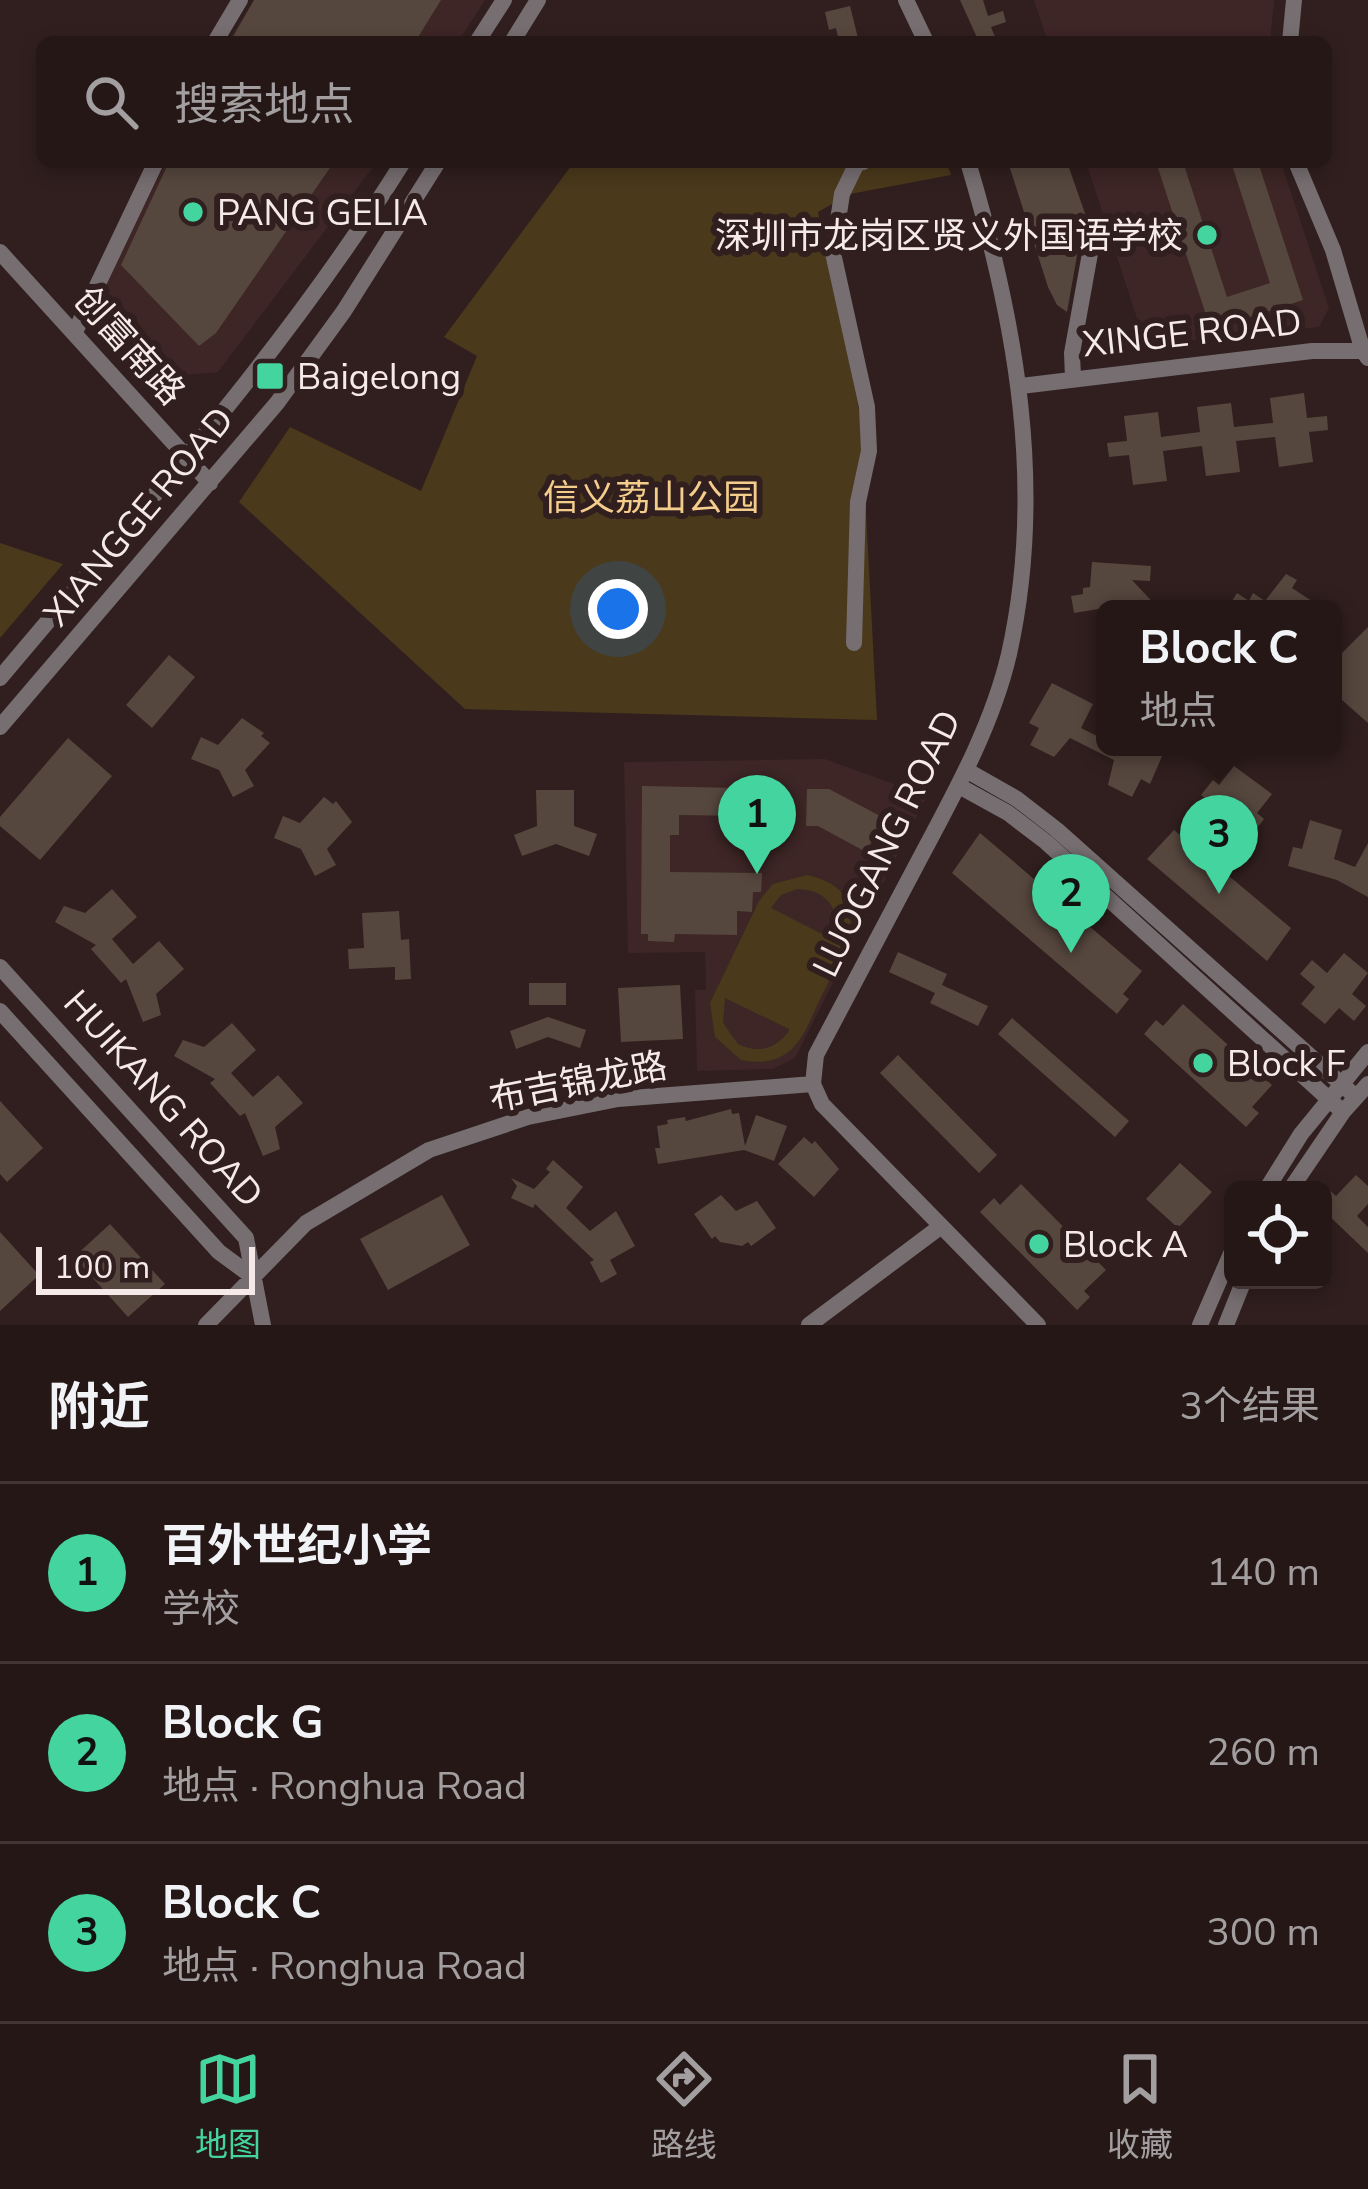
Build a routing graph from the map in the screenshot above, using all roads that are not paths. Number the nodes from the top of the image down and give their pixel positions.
1 (240, 0) edge
2 (504, 0) edge
3 (538, 0) edge
4 (906, 0) edge
5 (1294, 0) edge
6 (219, 36) edge
7 (482, 36) edge
8 (516, 36) edge
9 (923, 36) edge
10 (1291, 36) edge
11 (153, 168) edge
12 (399, 168) edge
13 (434, 168) edge
14 (855, 168) edge
15 (970, 168) edge
16 (1299, 168) edge
17 (1094, 237) dead end
18 (0, 252) edge
19 (75, 332) junction
20 (1365, 354) edge
21 (1073, 378) junction
22 (1021, 386) junction
23 (186, 458) junction
24 (210, 483) junction
25 (854, 643) dead end
26 (0, 678) edge
27 (0, 727) edge
28 (963, 778) junction
29 (0, 967) edge
30 (0, 1011) edge
31 (1368, 1052) edge
32 (813, 1084) junction
33 (1334, 1091) junction
34 (1356, 1098) edge
35 (1273, 1181) edge
36 (1296, 1181) edge
37 (940, 1227) junction
38 (1224, 1270) edge
39 (253, 1277) junction
40 (1240, 1289) edge
41 (206, 1325) edge
42 (263, 1325) edge
43 (809, 1325) edge
44 (1038, 1325) edge
45 (1200, 1325) edge
46 (1226, 1325) edge

1 - 6 street
2 - 7 street
3 - 8 street
4 - 9 street
5 - 10 street
11 - 19 street
12 - 23 street, XIANGGE ROAD
13 - 24 street, XIANGGE ROAD
14 - 25 street
15 - 22 street, LUOGANG ROAD
16 - 20 street
17 - 21 street
18 - 19 street, 创富南路
19 - 23 street, 创富南路
20 - 21 street, XINGE ROAD
21 - 22 street, XINGE ROAD
22 - 28 street, LUOGANG ROAD
23 - 24 street, 创富南路
23 - 26 street, XIANGGE ROAD
24 - 27 street, XIANGGE ROAD
28 - 32 street, LUOGANG ROAD
28 - 33 street
29 - 39 street, HUIKANG ROAD
30 - 39 street, HUIKANG ROAD
31 - 33 street
32 - 37 street
32 - 39 street, 布吉锦龙路
33 - 34 street
33 - 35 street
34 - 36 street
37 - 43 street
37 - 44 street
38 - 45 street
39 - 41 street, 布吉锦龙路
39 - 42 street
40 - 46 street

